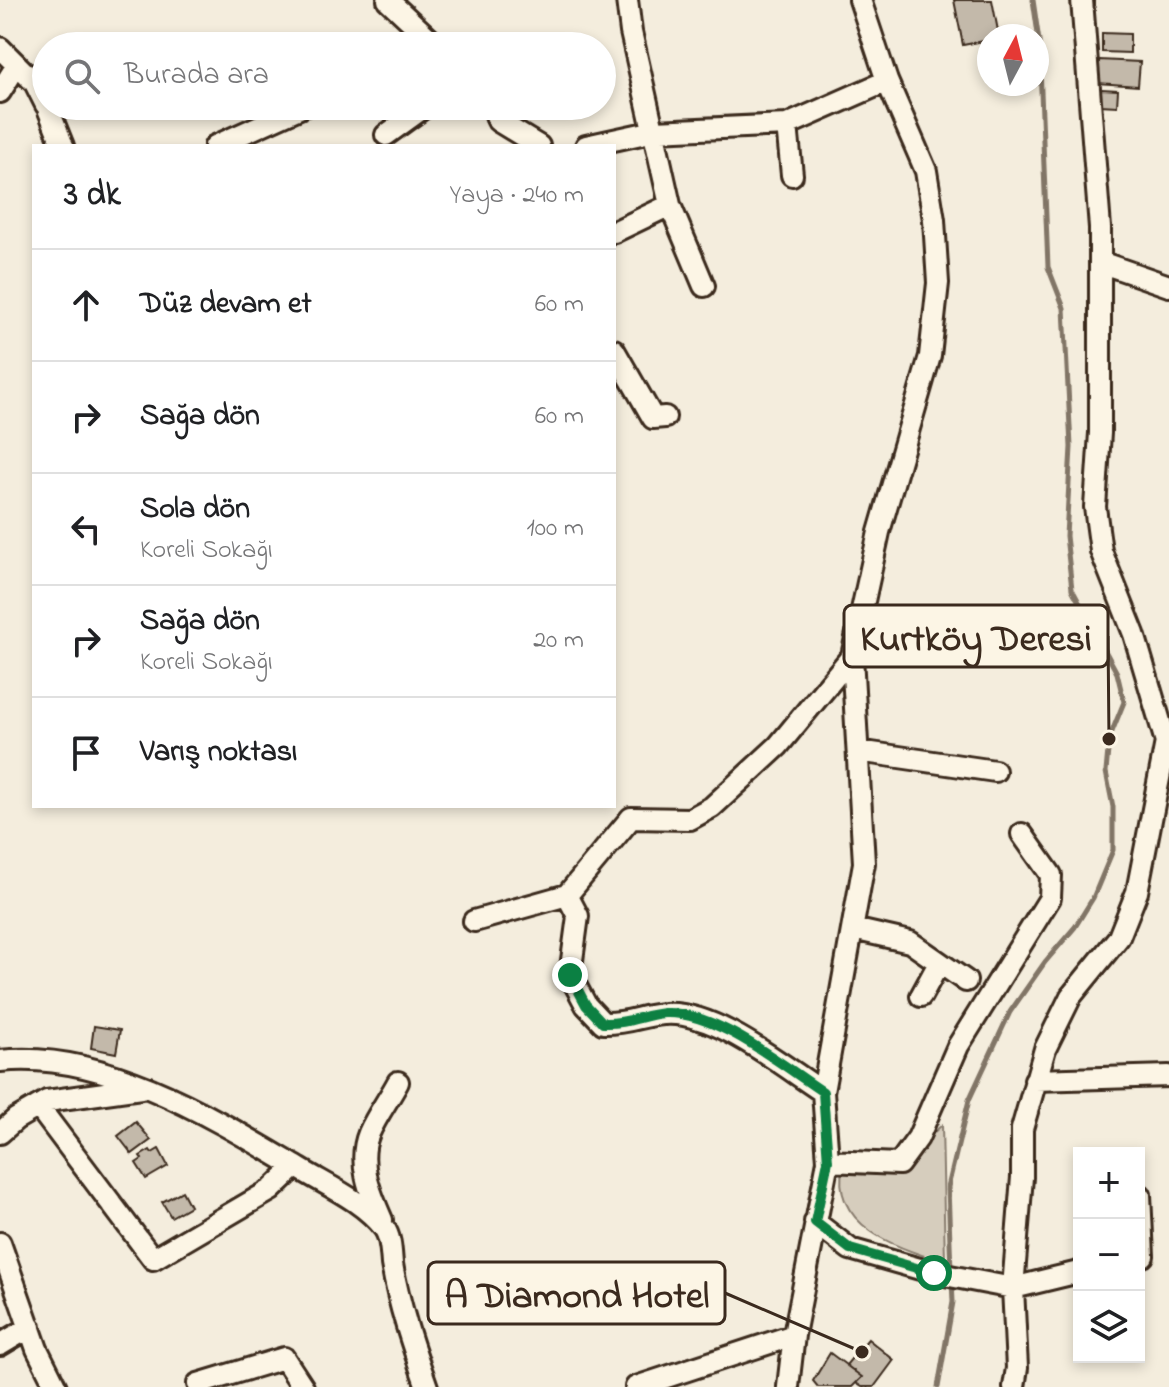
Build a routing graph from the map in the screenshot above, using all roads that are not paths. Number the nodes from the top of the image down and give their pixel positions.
1 (388, 0) edge
2 (627, 0) edge
3 (860, 0) edge
4 (1082, 0) edge
5 (418, 32) edge
6 (0, 48) edge
7 (17, 65) junction
8 (32, 80) edge
9 (887, 81) junction
10 (0, 92) edge
11 (52, 120) edge
12 (273, 120) edge
13 (407, 120) edge
14 (498, 120) edge
15 (787, 125) junction
16 (655, 131) junction
17 (386, 135) dead end
18 (62, 144) edge
19 (219, 144) edge
20 (536, 144) edge
21 (595, 144) edge
22 (792, 175) dead end
23 (670, 205) junction
24 (616, 231) edge
25 (1100, 262) junction
26 (704, 286) dead end
27 (1169, 286) edge
28 (616, 353) edge
29 (665, 417) dead end
30 (852, 656) junction
31 (1168, 739) edge
32 (858, 751) junction
33 (995, 771) dead end
34 (1022, 834) dead end
35 (567, 895) junction
36 (474, 921) dead end
37 (853, 929) junction
38 (939, 963) junction
39 (966, 981) dead end
40 (921, 996) dead end
41 (0, 1061) edge
42 (1169, 1076) edge
43 (1035, 1080) junction
44 (398, 1082) dead end
45 (147, 1087) junction
46 (823, 1092) junction
47 (38, 1106) junction
48 (0, 1133) edge
49 (828, 1161) junction
50 (295, 1167) junction
51 (815, 1222) junction
52 (387, 1231) junction
53 (0, 1243) edge
54 (1073, 1273) edge
55 (1013, 1288) junction
56 (30, 1327) junction
57 (794, 1335) junction
58 (0, 1345) edge
59 (198, 1384) dead end
60 (56, 1387) edge
61 (303, 1387) edge
62 (427, 1387) edge
63 (636, 1387) edge
64 (788, 1387) edge
65 (1014, 1387) edge

1 - 5 street
2 - 16 street
3 - 9 street
4 - 25 street
6 - 7 street
7 - 8 street
7 - 10 street
9 - 15 street
9 - 30 street
11 - 18 street
12 - 19 street
13 - 17 street
14 - 20 street
15 - 16 street
15 - 22 street
16 - 21 street
16 - 23 street
23 - 24 street
23 - 26 street
25 - 27 street
25 - 31 street
28 - 29 street
30 - 32 street
30 - 35 street
31 - 43 street
32 - 33 street
32 - 37 street
34 - 49 street
35 - 36 street
35 - 46 street
37 - 38 street
37 - 46 street
38 - 39 street
38 - 40 street
41 - 45 street
42 - 43 street
43 - 55 street
44 - 52 street
45 - 47 street
45 - 50 street
46 - 49 street
47 - 48 street
47 - 50 street
49 - 51 street
50 - 52 street
51 - 55 street
51 - 57 street
52 - 62 street
53 - 56 street
54 - 55 street
55 - 65 street
56 - 58 street
56 - 60 street
57 - 63 street
57 - 64 street
59 - 61 street

